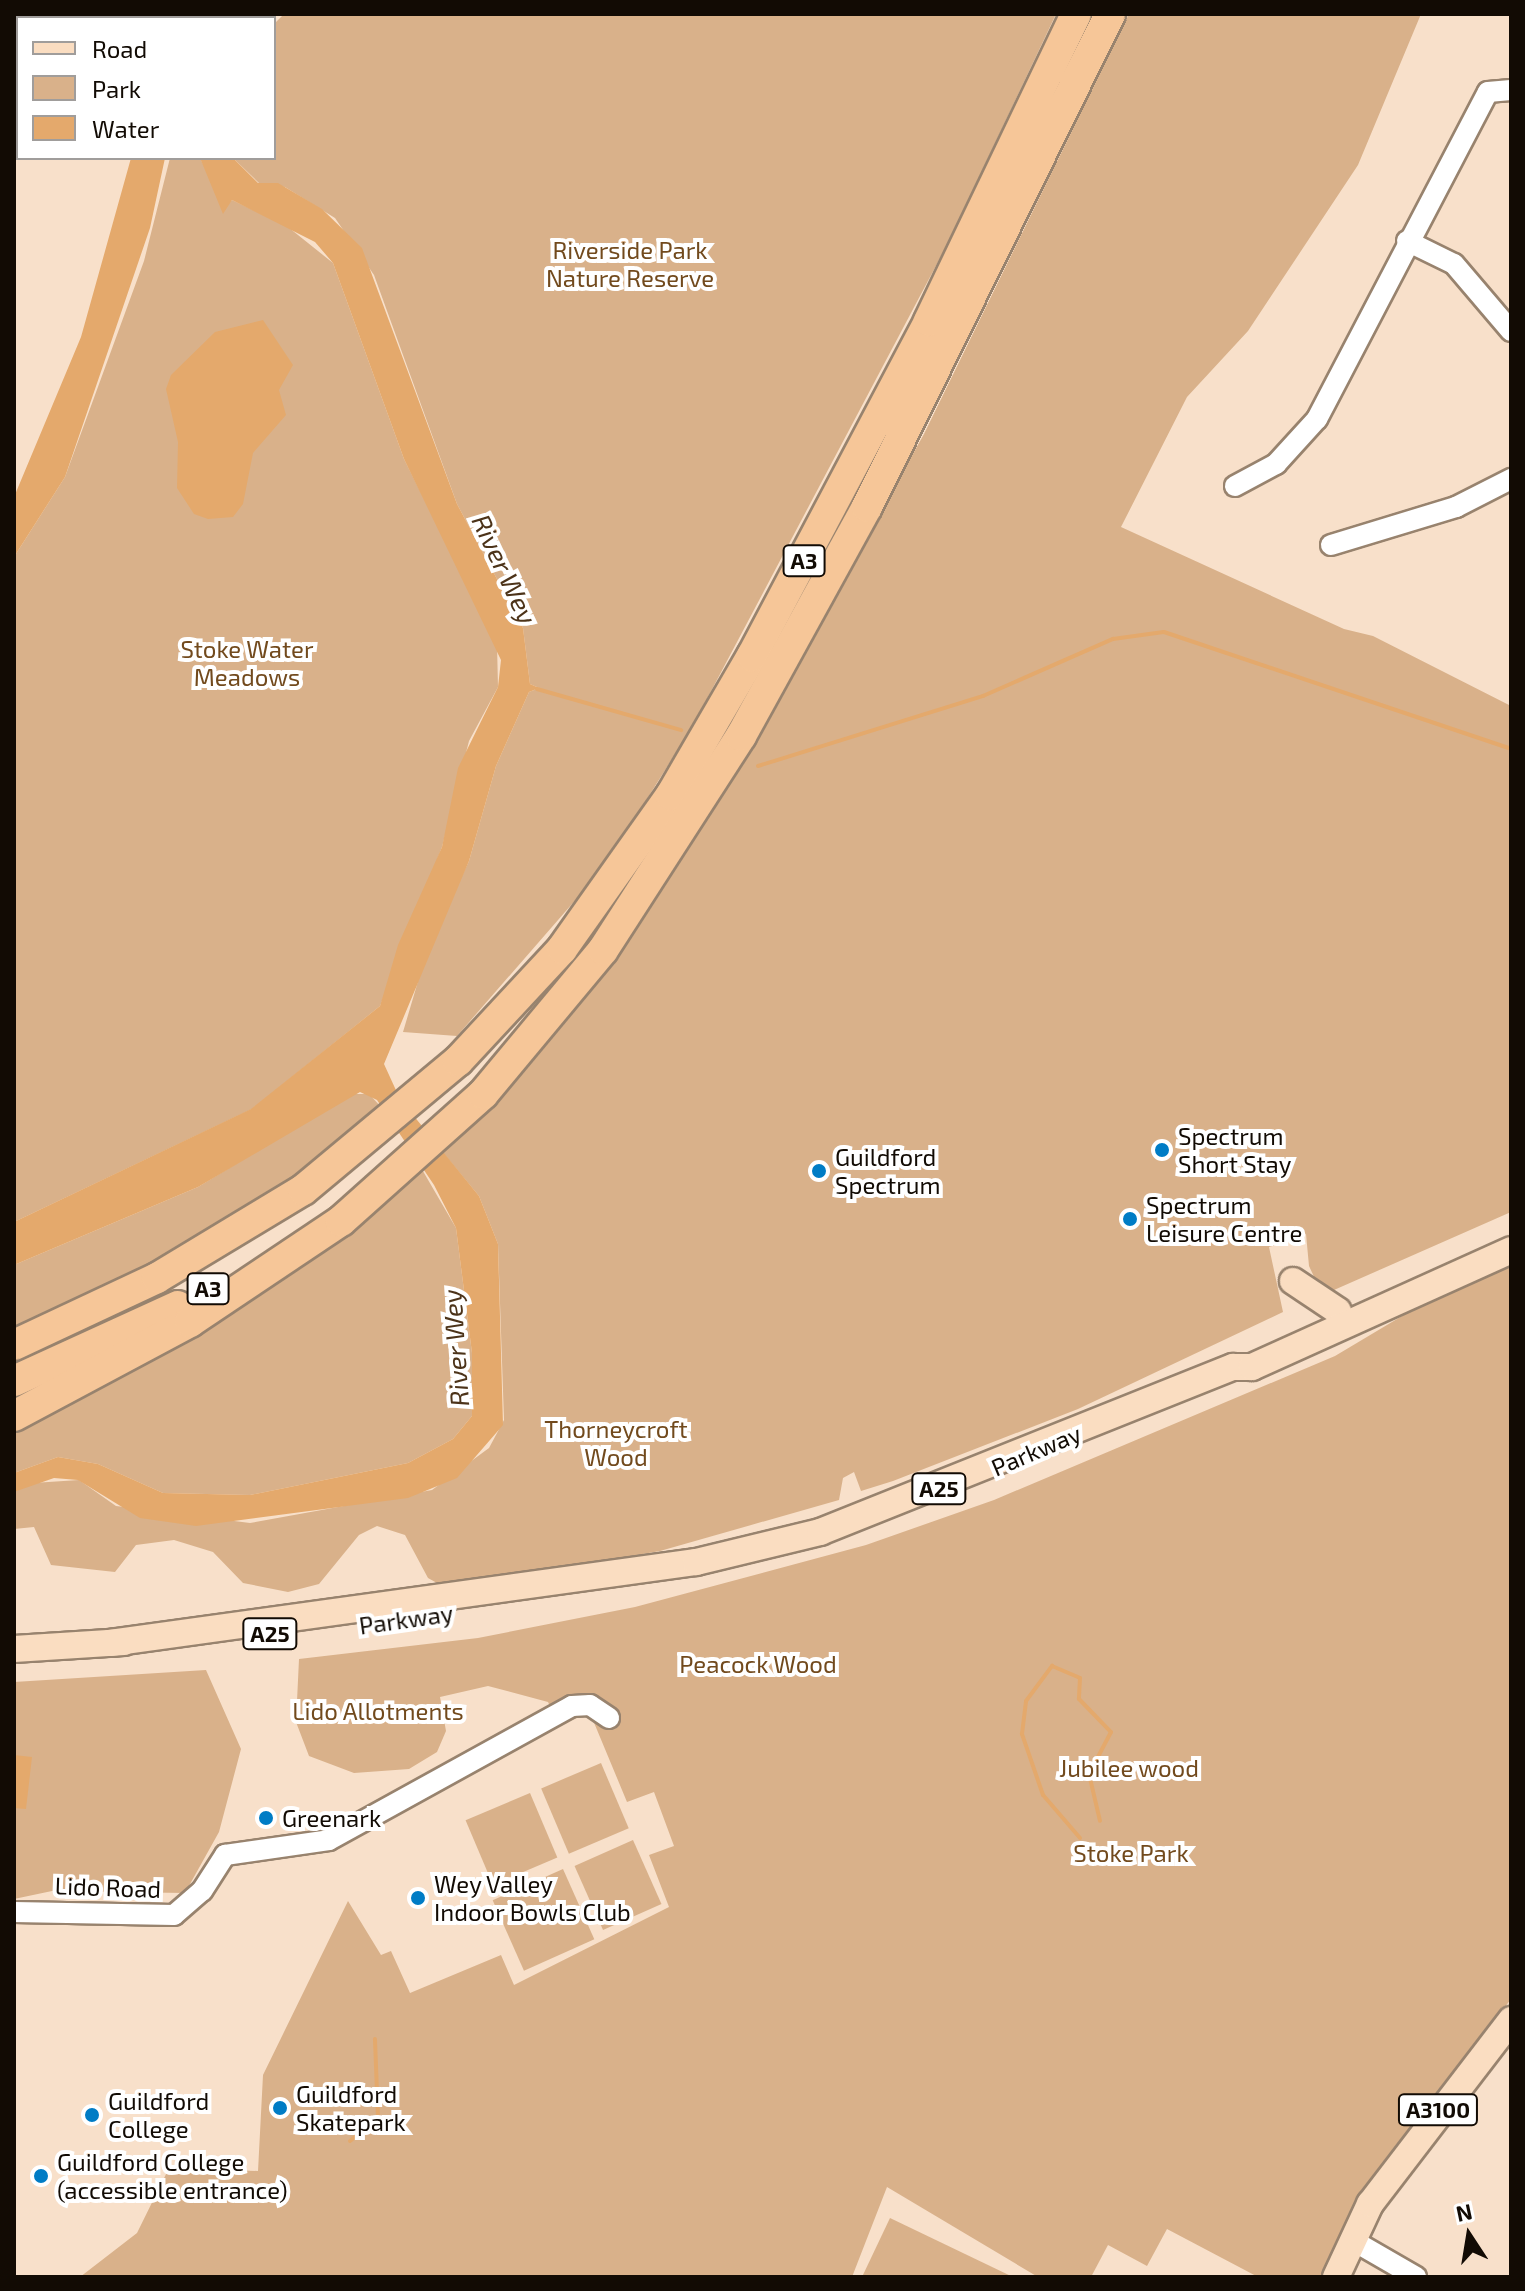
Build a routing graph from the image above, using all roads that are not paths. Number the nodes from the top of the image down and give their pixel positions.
1 (1076, 14) edge
2 (1110, 14) edge
3 (1511, 90) edge
4 (1407, 241) junction
5 (1511, 331) edge
6 (1511, 479) edge
7 (1235, 486) dead end
8 (1331, 545) dead end
9 (390, 1174) junction
10 (1511, 1235) edge
11 (1511, 1250) edge
12 (1293, 1281) dead end
13 (1338, 1311) junction
14 (14, 1345) edge
15 (1233, 1367) junction
16 (14, 1381) edge
17 (14, 1416) edge
18 (14, 1649) edge
19 (609, 1718) dead end
20 (14, 1912) edge
21 (1511, 2020) edge
22 (1352, 2240) junction
23 (1336, 2277) edge
24 (1416, 2277) edge

1 - 14 highway, A3
2 - 9 highway, A3
3 - 4 street
4 - 5 street
4 - 7 street
6 - 8 street
9 - 16 highway, A3
9 - 17 highway
10 - 13 main road, Parkway / A25
11 - 15 main road, Parkway / A25
12 - 13 main road
13 - 15 main road, Parkway / A25
15 - 18 main road, Parkway / A25
19 - 20 street, Lido Road
21 - 22 main road, A3100
22 - 23 main road, A3100
22 - 24 street

